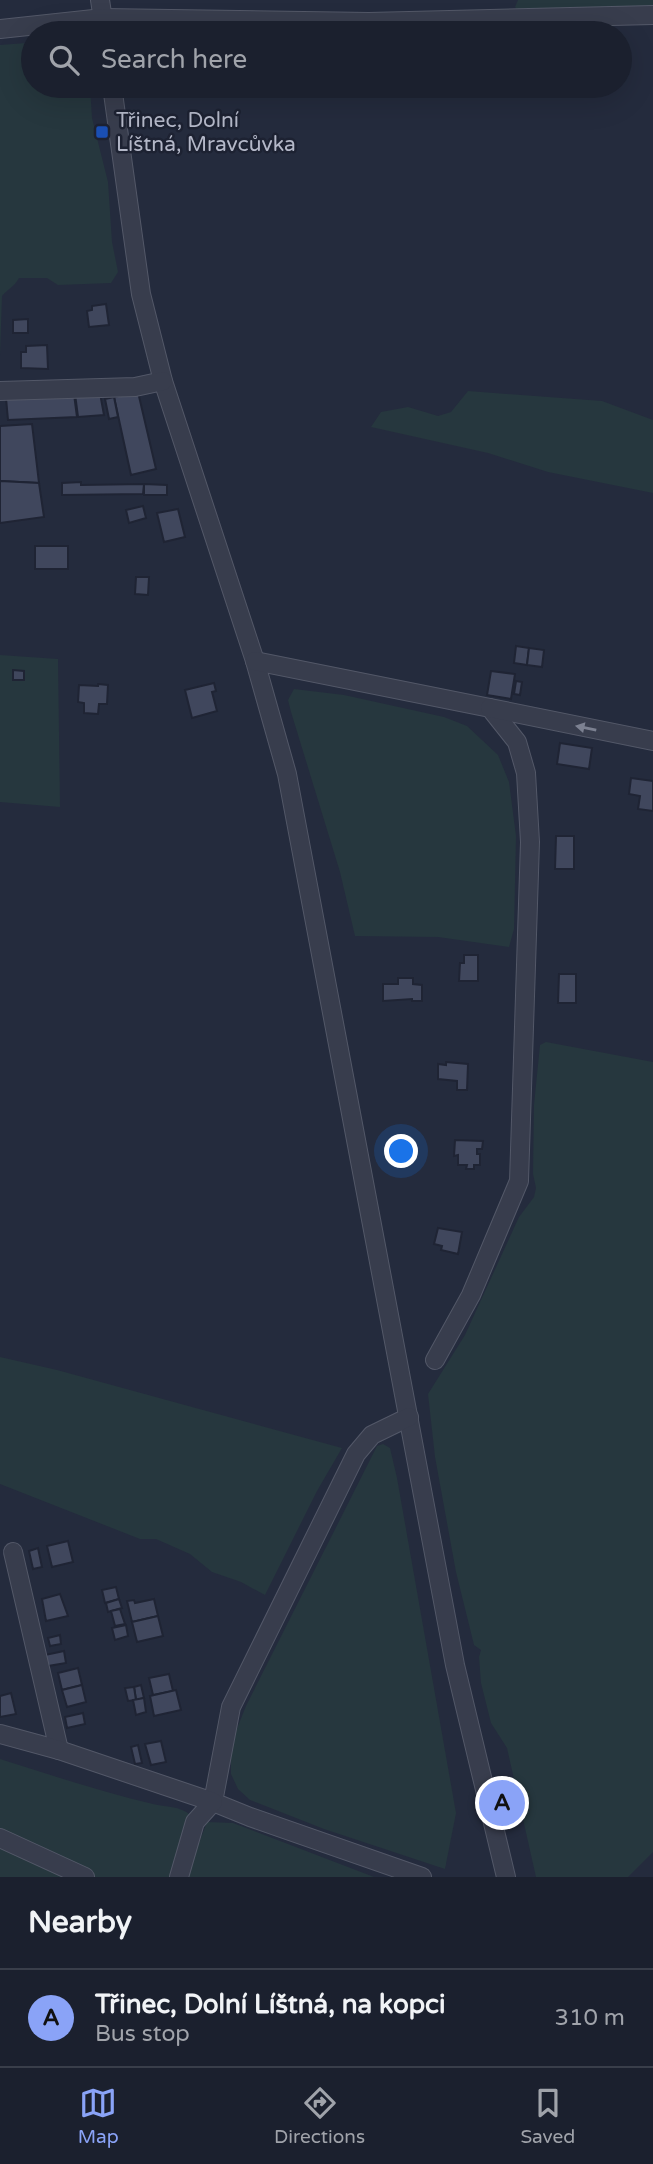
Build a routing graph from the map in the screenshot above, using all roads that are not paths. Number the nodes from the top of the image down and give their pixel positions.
1 (100, 0) edge
2 (653, 15) edge
3 (103, 21) edge
4 (410, 21) edge
5 (21, 28) edge
6 (0, 29) edge
7 (114, 98) edge
8 (163, 381) junction
9 (0, 391) edge
10 (255, 661) junction
11 (490, 708) junction
12 (653, 741) edge
13 (435, 1360) dead end
14 (409, 1417) junction
15 (13, 1552) dead end
16 (0, 1734) edge
17 (59, 1750) junction
18 (213, 1802) junction
19 (0, 1838) edge
20 (85, 1877) edge
21 (179, 1877) edge
22 (422, 1877) edge
23 (506, 1877) edge

1 - 3 street
2 - 4 street
5 - 6 street
7 - 8 street
8 - 9 street
8 - 10 street
10 - 11 street
10 - 14 street
12 -> 11 street
11 - 13 street
14 - 18 street
14 - 23 street
15 - 17 street
16 - 17 street
17 - 18 street
18 - 21 street
18 - 22 street
19 - 20 street

